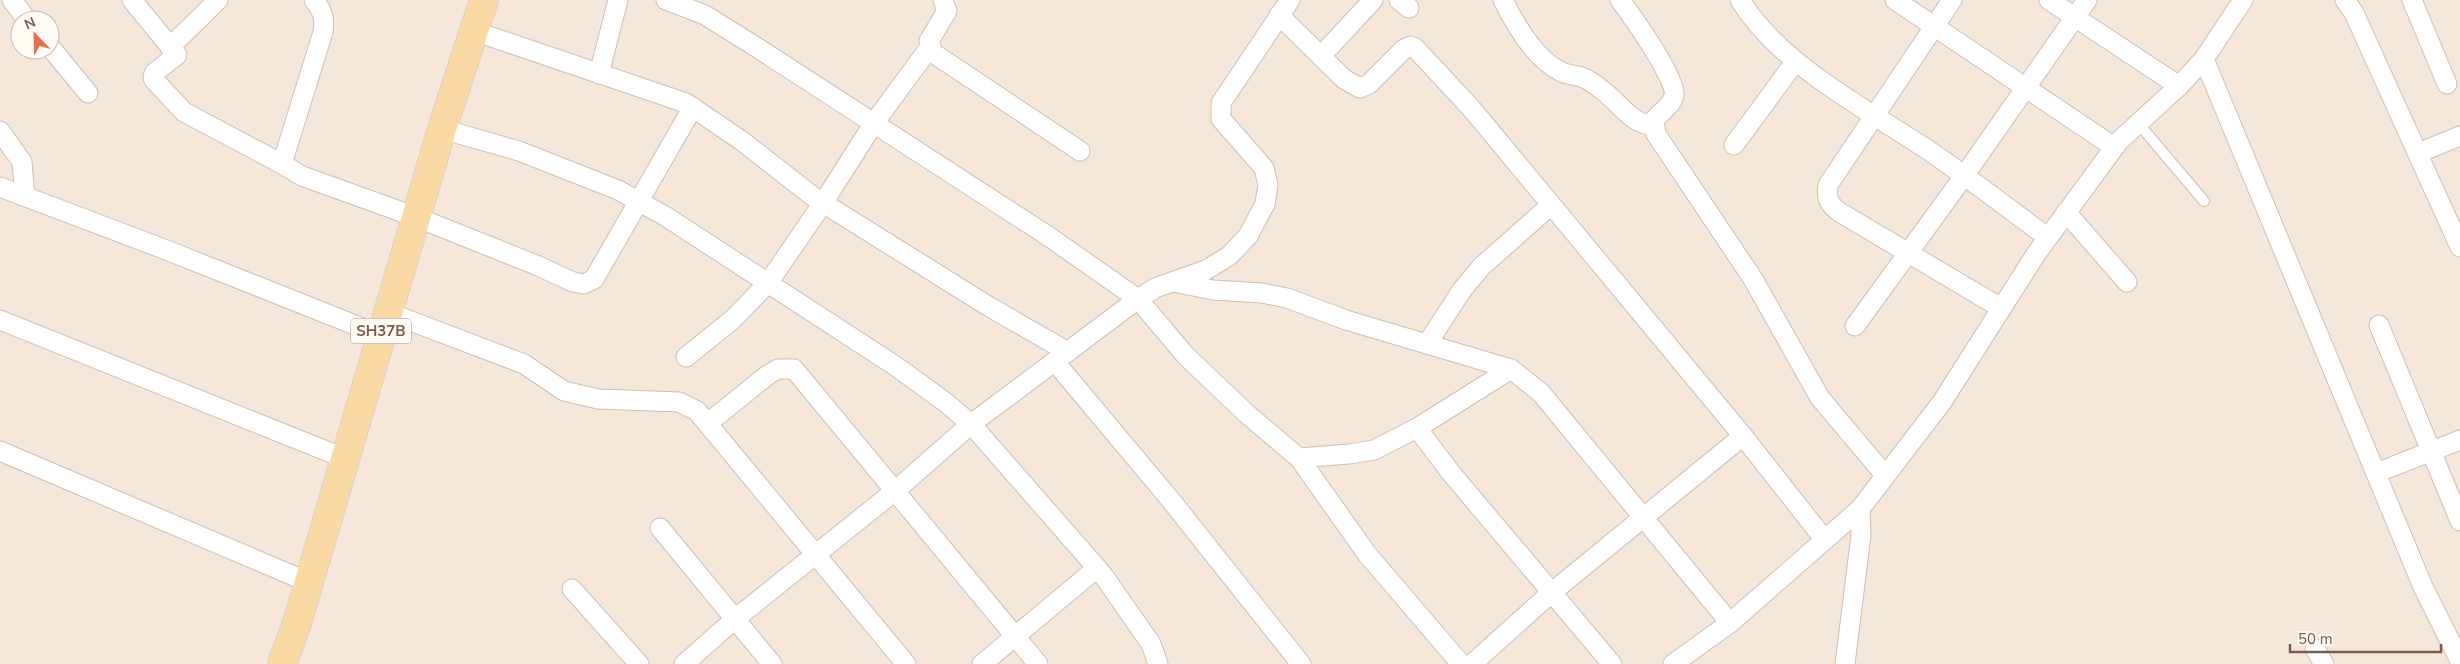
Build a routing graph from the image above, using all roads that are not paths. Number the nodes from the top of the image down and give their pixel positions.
1 (132, 0) edge
2 (218, 0) edge
3 (314, 0) edge
4 (484, 0) edge
5 (618, 0) edge
6 (666, 0) edge
7 (943, 0) edge
8 (1373, 0) edge
9 (1503, 0) edge
10 (1620, 0) edge
11 (1740, 0) edge
12 (1895, 0) edge
13 (1952, 0) edge
14 (2049, 0) edge
15 (2087, 0) edge
16 (2345, 0) edge
17 (2412, 0) edge
18 (2240, 1) edge
19 (1284, 8) edge
20 (2075, 18) junction
21 (1934, 26) junction
22 (474, 31) junction
23 (170, 46) junction
24 (930, 48) junction
25 (1321, 56) junction
26 (2204, 59) junction
27 (60, 60) edge
28 (1795, 62) junction
29 (599, 74) junction
30 (2447, 84) dead end
31 (2178, 86) junction
32 (2025, 88) junction
33 (88, 93) dead end
34 (693, 107) junction
35 (1875, 115) junction
36 (874, 123) junction
37 (2138, 123) junction
38 (1654, 126) junction
39 (442, 129) junction
40 (0, 131) edge
41 (2460, 136) edge
42 (1734, 145) dead end
43 (2114, 148) junction
44 (1080, 151) dead end
45 (2418, 153) junction
46 (282, 164) junction
47 (1964, 176) junction
48 (0, 188) edge
49 (26, 197) junction
50 (638, 201) junction
51 (2204, 201) dead end
52 (823, 203) junction
53 (1551, 205) junction
54 (2066, 212) junction
55 (416, 217) junction
56 (2048, 237) junction
57 (2460, 248) edge
58 (1907, 252) junction
59 (1171, 281) junction
60 (2127, 282) dead end
61 (768, 283) junction
62 (1138, 299) junction
63 (2002, 308) junction
64 (0, 320) edge
65 (384, 324) junction
66 (2379, 324) dead end
67 (1855, 326) dead end
68 (1427, 344) junction
69 (686, 357) dead end
70 (1061, 357) junction
71 (1511, 368) junction
72 (708, 423) junction
73 (970, 424) junction
74 (1417, 428) junction
75 (1743, 436) junction
76 (2460, 440) edge
77 (0, 451) edge
78 (2430, 452) junction
79 (344, 458) junction
80 (1298, 458) junction
81 (2376, 473) junction
82 (1884, 474) junction
83 (894, 491) junction
84 (1860, 509) junction
85 (1644, 517) junction
86 (2460, 521) edge
87 (660, 528) dead end
88 (1824, 539) junction
89 (816, 555) junction
90 (1097, 568) junction
91 (308, 582) junction
92 (572, 589) dead end
93 (1551, 593) junction
94 (735, 619) junction
95 (1730, 623) junction
96 (1014, 637) junction
97 (2460, 661) edge
98 (282, 664) edge
99 (640, 664) edge
100 (684, 664) edge
101 (772, 664) edge
102 (906, 664) edge
103 (982, 664) edge
104 (1038, 664) edge
105 (1158, 664) edge
106 (1301, 664) edge
107 (1462, 664) edge
108 (1472, 664) edge
109 (1612, 664) edge
110 (1673, 664) edge
111 (1845, 664) edge

1 - 23 street
2 - 23 street
3 - 46 street
4 - 22 main road, SH37B
5 - 29 street
6 - 36 street
7 - 24 street
8 - 25 street
9 - 38 street
10 - 38 street
11 - 28 street
12 - 21 street
13 - 21 street
14 - 20 street
15 - 20 street
16 - 45 street
17 - 30 street
18 - 26 street
19 - 25 street
19 - 59 street
20 - 31 street
20 - 32 street
21 - 32 street
21 - 35 street
22 - 29 street
22 - 39 main road, SH37B
23 - 46 street
24 - 36 street
24 - 44 street
25 - 53 street
26 - 31 street
26 - 81 street
27 - 33 street
28 - 35 street
28 - 42 street
29 - 34 street
31 - 37 street
32 - 43 street
32 - 47 street
34 - 50 street
34 - 52 street
35 - 47 street
35 - 58 street
36 - 52 street
36 - 62 street
37 - 43 street
37 - 51 lane
38 - 82 street
39 - 50 street
39 - 55 main road, SH37B
40 - 49 street
41 - 45 street
43 - 54 street
45 - 57 street
46 - 55 street
47 - 56 street
47 - 58 street
48 - 49 street
49 - 65 street
50 - 55 street
50 - 61 street
52 - 61 street
52 - 70 street
53 - 68 street
53 - 75 street
54 - 56 street
54 - 60 street
55 - 65 main road, SH37B
56 - 63 street
58 - 63 street
58 - 67 street
59 - 62 street
59 - 68 street
61 - 69 street
61 - 73 street
62 - 70 street
62 - 80 street
63 - 82 street
64 - 79 street
65 - 72 street
65 - 79 main road, SH37B
66 - 78 street
68 - 71 street
70 - 73 street
70 - 106 street
71 - 74 street
71 - 85 street
72 - 83 street
72 - 89 street
73 - 83 street
73 - 90 street
74 - 80 street
74 - 93 street
75 - 85 street
75 - 88 street
76 - 78 street
77 - 91 street
78 - 81 street
78 - 86 street
79 - 91 main road, SH37B
80 - 107 street
81 - 97 street
82 - 84 street
83 - 89 street
83 - 96 street
84 - 88 street
84 - 111 street
85 - 93 street
85 - 95 street
87 - 94 street
88 - 95 street
89 - 94 street
89 - 102 street
90 - 96 street
90 - 105 street
91 - 98 main road, SH37B
92 - 99 street
93 - 108 street
93 - 109 street
94 - 100 street
94 - 101 street
95 - 110 street
96 - 103 street
96 - 104 street

